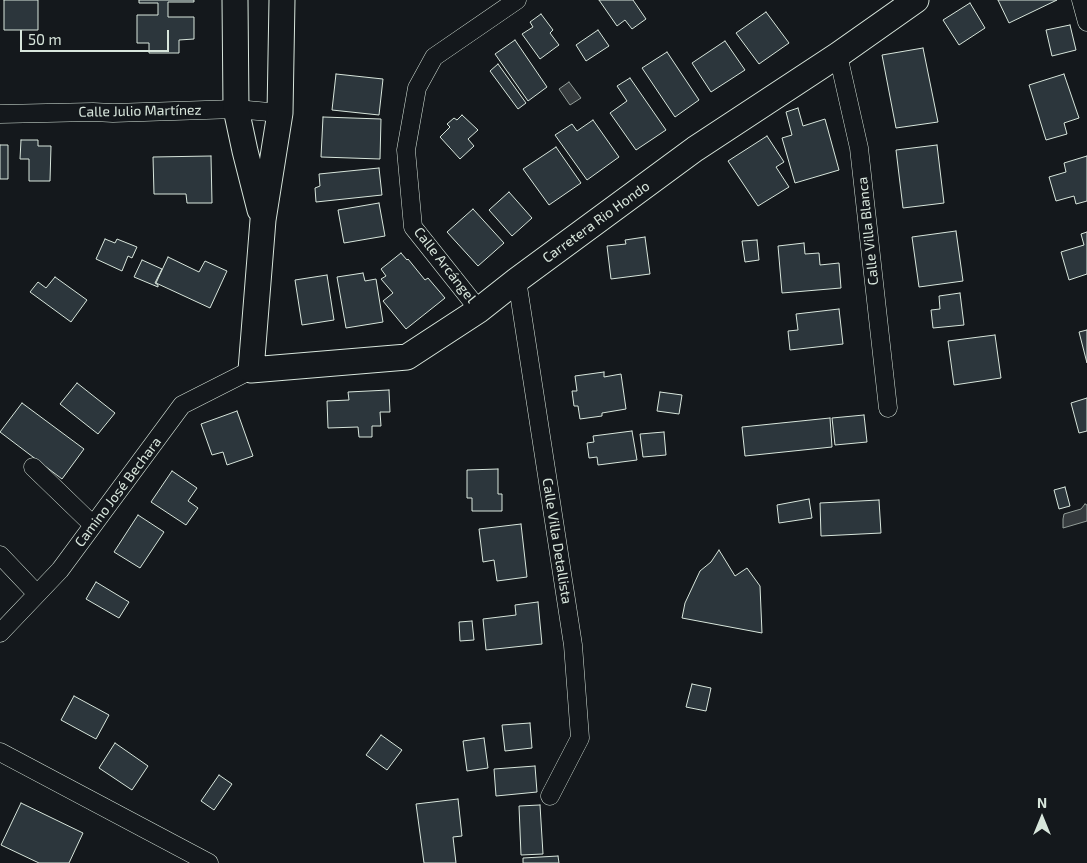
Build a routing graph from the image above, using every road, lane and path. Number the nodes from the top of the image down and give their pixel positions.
1 (235, 0) edge
2 (282, 0) edge
3 (517, 0) edge
4 (916, 0) edge
5 (1081, 0) edge
6 (1087, 22) edge
7 (838, 55) junction
8 (236, 109) junction
9 (280, 112) junction
10 (0, 114) edge
11 (263, 220) junction
12 (517, 280) junction
13 (479, 310) junction
14 (251, 370) junction
15 (888, 408) dead end
16 (33, 467) dead end
17 (93, 524) junction
18 (0, 555) edge
19 (37, 594) junction
20 (0, 633) edge
21 (0, 752) edge
22 (550, 796) dead end
23 (208, 863) edge

1 - 8 street
2 - 9 street
3 - 13 street, Calle Arcángel
4 - 7 street, Carretera Rio Hondo
5 - 6 street
7 - 12 street, Carretera Rio Hondo
7 - 15 street, Calle Villa Blanca
8 - 9 street, Calle Julio Martínez
8 - 10 street, Calle Julio Martínez
8 - 11 street
9 - 11 street
11 - 14 street
12 - 13 street, Carretera Rio Hondo
12 - 22 street, Calle Villa Detallista
13 - 14 street, Carretera Rio Hondo
14 - 17 street, Camino José Bechara
16 - 17 street
17 - 19 street, Camino José Bechara
18 - 19 street
19 - 20 street, Camino José Bechara
21 - 23 street

